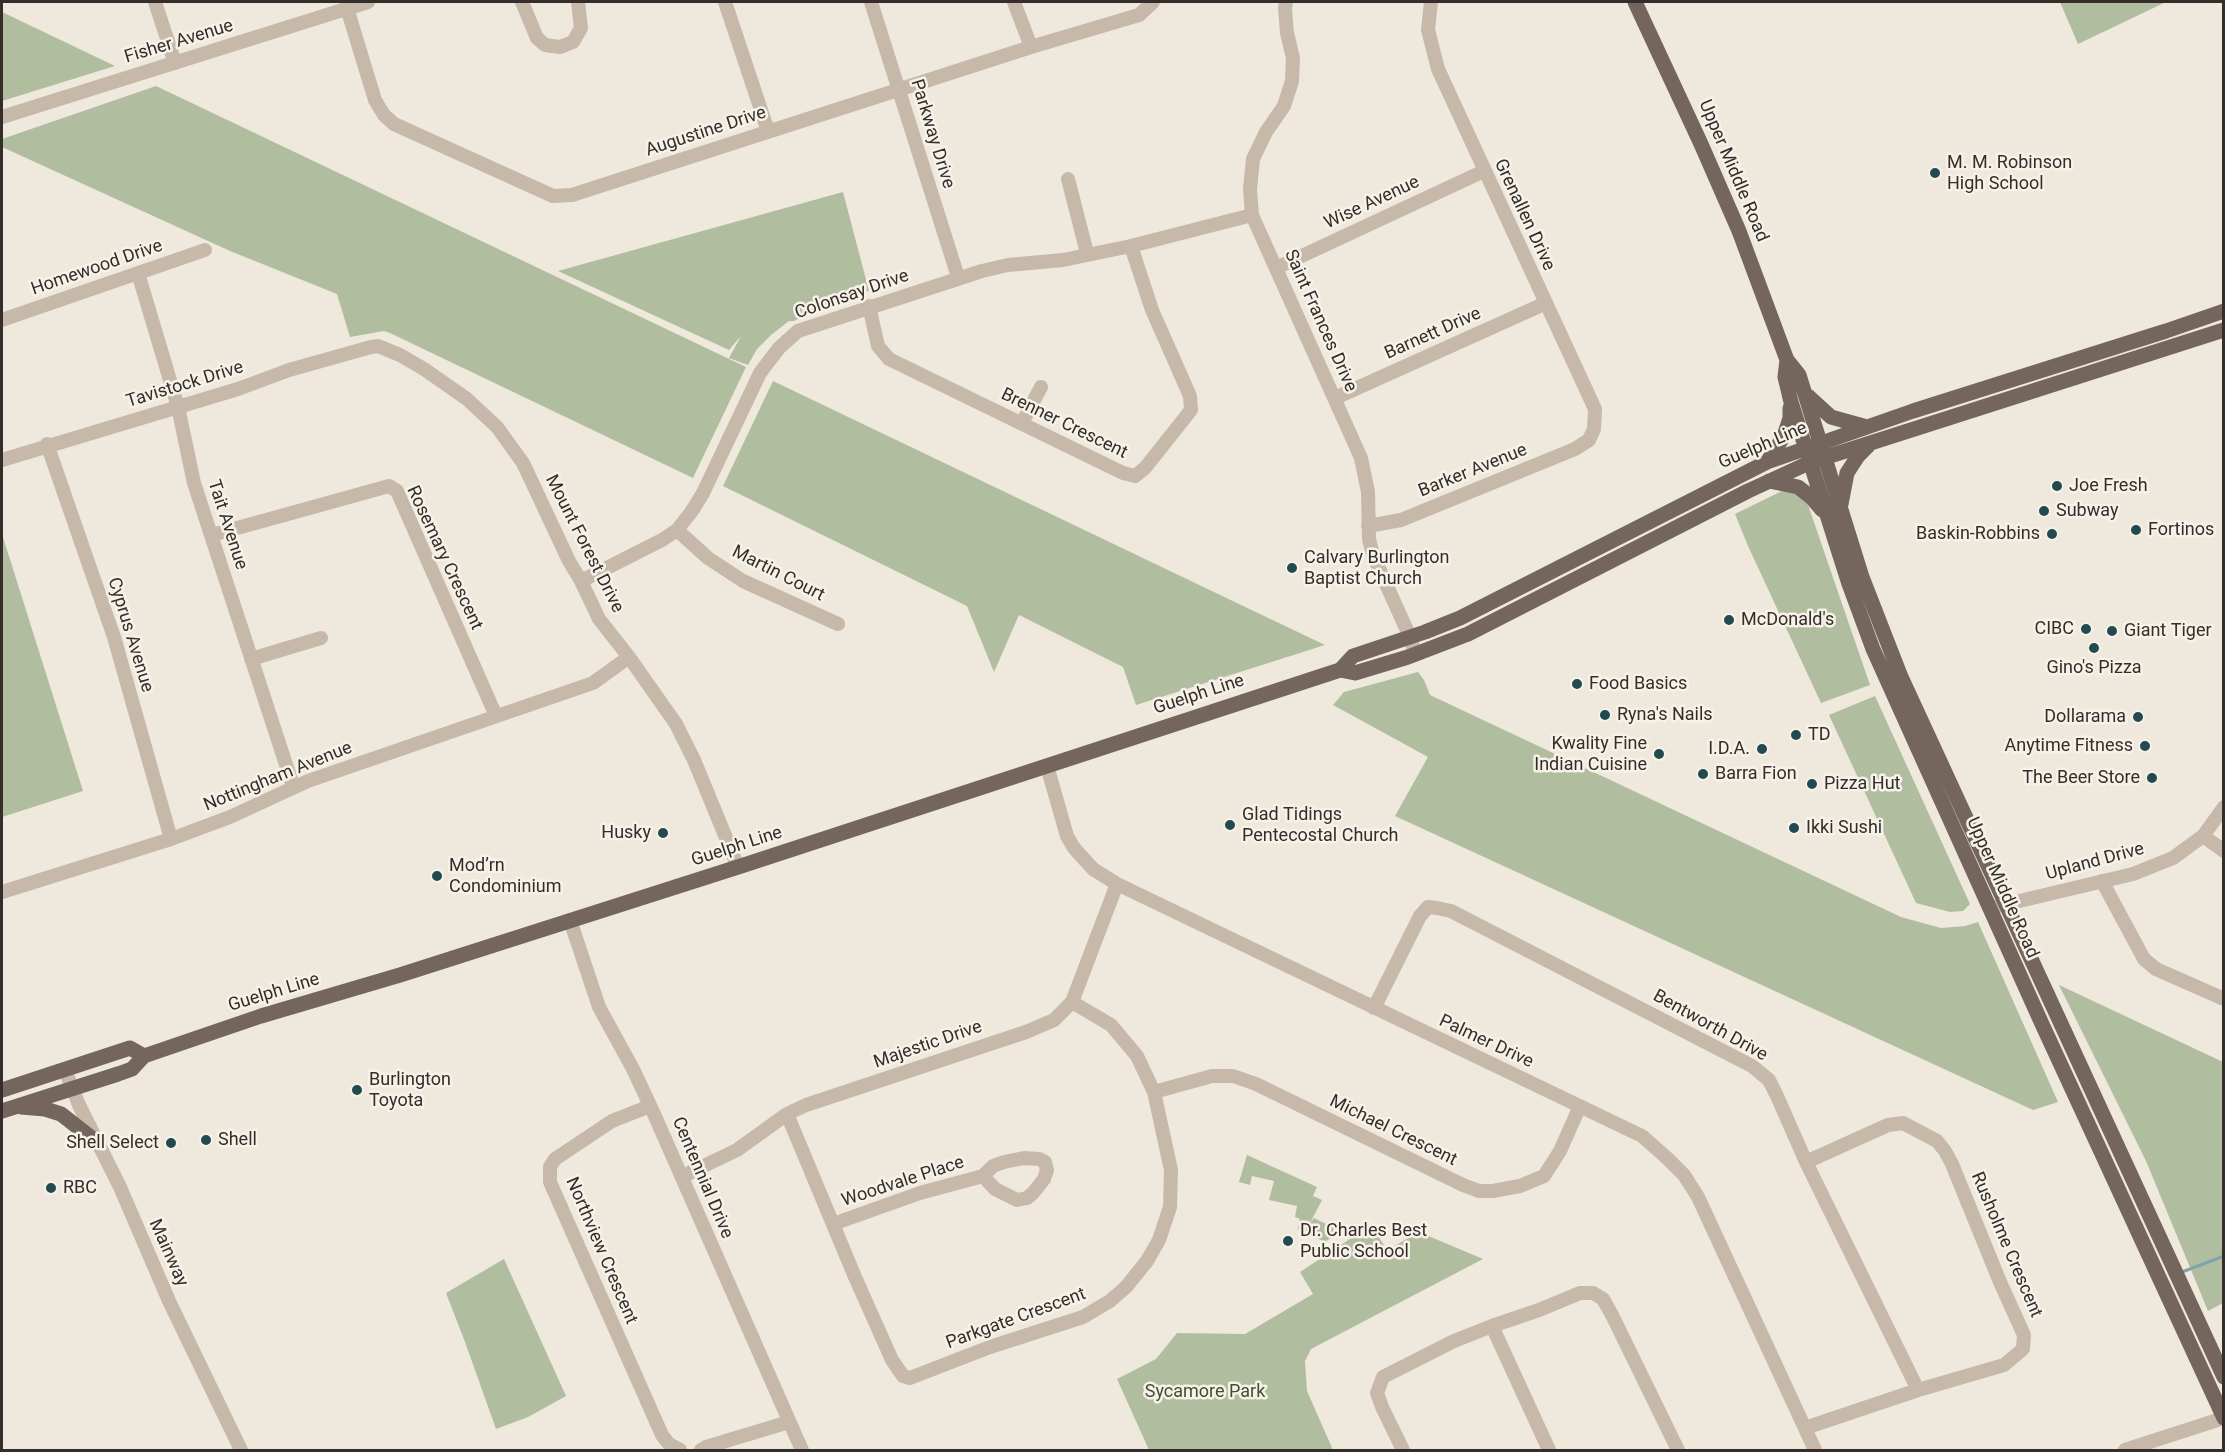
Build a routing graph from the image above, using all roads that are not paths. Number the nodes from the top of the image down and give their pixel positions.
1 (155, 2) edge
2 (368, 2) edge
3 (522, 2) edge
4 (578, 2) edge
5 (725, 2) edge
6 (871, 2) edge
7 (1014, 2) edge
8 (1153, 2) edge
9 (1286, 2) edge
10 (1431, 2) edge
11 (1635, 2) edge
12 (347, 8) junction
13 (1031, 47) junction
14 (175, 63) junction
15 (900, 91) junction
16 (2, 117) edge
17 (768, 131) junction
18 (1484, 171) junction
19 (1068, 179) dead end
20 (1252, 215) junction
21 (1131, 246) junction
22 (205, 250) dead end
23 (1087, 254) junction
24 (1276, 268) junction
25 (138, 273) junction
26 (958, 277) junction
27 (1546, 303) junction
28 (869, 306) junction
29 (2223, 310) edge
30 (2, 320) edge
31 (2193, 321) junction
32 (2223, 330) edge
33 (2199, 338) junction
34 (378, 346) joint
35 (1787, 360) junction
36 (1041, 387) dead end
37 (1805, 393) junction
38 (1335, 398) junction
39 (1791, 402) junction
40 (178, 407) junction
41 (1022, 423) junction
42 (1867, 427) junction
43 (1589, 440) joint
44 (47, 444) junction
45 (1870, 444) junction
46 (1815, 453) junction
47 (2, 460) edge
48 (1767, 462) junction
49 (1769, 481) junction
50 (1834, 513) junction
51 (1368, 526) junction
52 (677, 530) junction
53 (212, 535) junction
54 (1594, 549) junction
55 (1579, 578) junction
56 (581, 581) junction
57 (838, 624) dead end
58 (1410, 637) junction
59 (321, 638) dead end
60 (1415, 654) junction
61 (629, 657) junction
62 (251, 659) junction
63 (1340, 670) junction
64 (496, 716) junction
65 (1047, 766) junction
66 (293, 786) junction
67 (2223, 807) edge
68 (2203, 836) junction
69 (171, 839) junction
70 (2223, 851) edge
71 (738, 867) junction
72 (2102, 881) junction
73 (1117, 884) junction
74 (2, 892) edge
75 (2006, 904) junction
76 (1990, 908) junction
77 (570, 921) junction
78 (2223, 999) edge
79 (1072, 1002) junction
80 (1374, 1008) junction
81 (144, 1056) junction
82 (65, 1070) junction
83 (72, 1087) junction
84 (2, 1090) edge
85 (1154, 1092) junction
86 (650, 1106) junction
87 (1580, 1106) junction
88 (4, 1110) edge
89 (787, 1114) junction
90 (98, 1143) junction
91 (1806, 1162) junction
92 (983, 1176) dead end
93 (683, 1178) junction
94 (833, 1224) junction
95 (1492, 1326) junction
96 (2223, 1377) edge
97 (1918, 1390) junction
98 (2223, 1418) edge
99 (789, 1422) junction
100 (1804, 1428) junction
101 (241, 1450) edge
102 (680, 1450) edge
103 (700, 1450) edge
104 (802, 1450) edge
105 (1403, 1450) edge
106 (1549, 1450) edge
107 (1678, 1450) edge
108 (1815, 1450) edge
109 (2125, 1450) edge

1 - 14 street
2 - 12 street, Fisher Avenue
3 - 4 street
5 - 17 street
6 - 15 street, Parkway Drive
7 - 13 street
8 - 13 street, Augustine Drive
9 - 20 street, Saint Frances Drive
10 - 18 street, Grenallen Drive
11 - 35 main road, Upper Middle Road
12 - 14 street, Fisher Avenue
12 - 17 street, Augustine Drive
13 - 15 street, Augustine Drive
14 - 16 street, Fisher Avenue
15 - 17 street, Augustine Drive
15 - 26 street, Parkway Drive
18 - 24 street, Wise Avenue
18 - 27 street, Grenallen Drive
19 - 23 street
20 - 21 street, Colonsay Drive
20 - 24 street, Saint Frances Drive
21 - 23 street, Colonsay Drive
21 - 41 street, Brenner Crescent
22 - 25 street, Homewood Drive
23 - 26 street, Colonsay Drive
24 - 38 street, Saint Frances Drive
25 - 30 street, Homewood Drive
25 - 40 street, Tait Avenue
26 - 28 street, Colonsay Drive
27 - 38 street, Barnett Drive
27 - 43 street, Grenallen Drive
28 - 41 street, Brenner Crescent
28 - 52 street, Colonsay Drive
29 - 31 main road, Guelph Line
31 - 33 main road
31 - 42 main road, Guelph Line
32 - 33 main road, Guelph Line
33 - 45 main road, Guelph Line
34 - 40 street, Tavistock Drive
34 - 56 street, Mount Forest Drive
35 - 37 main road, Upper Middle Road
35 - 39 main road, Upper Middle Road
36 - 41 street
37 - 42 main road
37 - 46 main road, Upper Middle Road
38 - 51 street, Saint Frances Drive
39 - 46 main road, Upper Middle Road
39 - 48 main road
40 - 44 street, Tavistock Drive
40 - 53 street, Tait Avenue
42 - 46 main road, Guelph Line
43 - 51 street, Barker Avenue
44 - 47 street, Tavistock Drive
44 - 69 street, Cyprus Avenue
45 - 46 main road, Guelph Line
45 - 50 main road
46 - 48 main road, Guelph Line
46 - 49 main road, Guelph Line
46 - 50 main road, Upper Middle Road
48 - 54 main road, Guelph Line
49 - 50 main road
49 - 55 main road, Guelph Line
50 - 75 main road, Upper Middle Road
50 - 76 main road, Upper Middle Road
51 - 58 street, Saint Frances Drive
52 - 56 street, Colonsay Drive
52 - 57 street, Martin Court
53 - 62 street, Tait Avenue
53 - 64 street, Rosemary Crescent
54 - 55 main road
54 - 58 main road, Guelph Line
55 - 60 main road, Guelph Line
56 - 61 street, Mount Forest Drive
58 - 60 street, Saint Frances Drive
58 - 63 main road, Guelph Line
59 - 62 street
60 - 63 main road, Guelph Line
61 - 64 street, Nottingham Avenue
61 - 71 street, Mount Forest Drive
62 - 66 street, Tait Avenue
63 - 65 main road, Guelph Line
64 - 66 street, Nottingham Avenue
65 - 71 main road, Guelph Line
65 - 73 street, Palmer Drive
66 - 69 street, Nottingham Avenue
67 - 68 street, Upland Drive
68 - 70 street
68 - 72 street, Upland Drive
69 - 74 street, Nottingham Avenue
71 - 77 main road, Guelph Line
72 - 75 street, Upland Drive
72 - 78 street
73 - 79 street, Majestic Drive
73 - 80 street, Palmer Drive
75 - 76 street, Upland Drive
75 - 96 main road, Upper Middle Road
76 - 98 main road, Upper Middle Road
77 - 81 main road, Guelph Line
77 - 86 street, Centennial Drive
79 - 85 street, Parkgate Crescent
79 - 89 street, Majestic Drive
80 - 87 street, Palmer Drive
80 - 91 street, Bentworth Drive
81 - 82 main road, Guelph Line
81 - 83 main road, Guelph Line
82 - 83 street, Mainway
82 - 84 main road, Guelph Line
83 - 88 main road, Guelph Line
83 - 90 street, Mainway
85 - 87 street, Michael Crescent
85 - 94 street, Parkgate Crescent
86 - 93 street, Centennial Drive
86 - 102 street, Northview Crescent
87 - 100 street, Palmer Drive
88 - 90 main road
89 - 93 street, Majestic Drive
89 - 94 street, Parkgate Crescent
90 - 101 street, Mainway
91 - 97 street, Bentworth Drive
91 - 97 street, Rusholme Crescent
92 - 94 street, Woodvale Place
93 - 99 street, Centennial Drive
95 - 105 street
95 - 106 street
95 - 107 street
97 - 100 street, Rusholme Crescent
98 - 109 street
99 - 103 street
99 - 104 street, Centennial Drive
100 - 108 street, Palmer Drive

